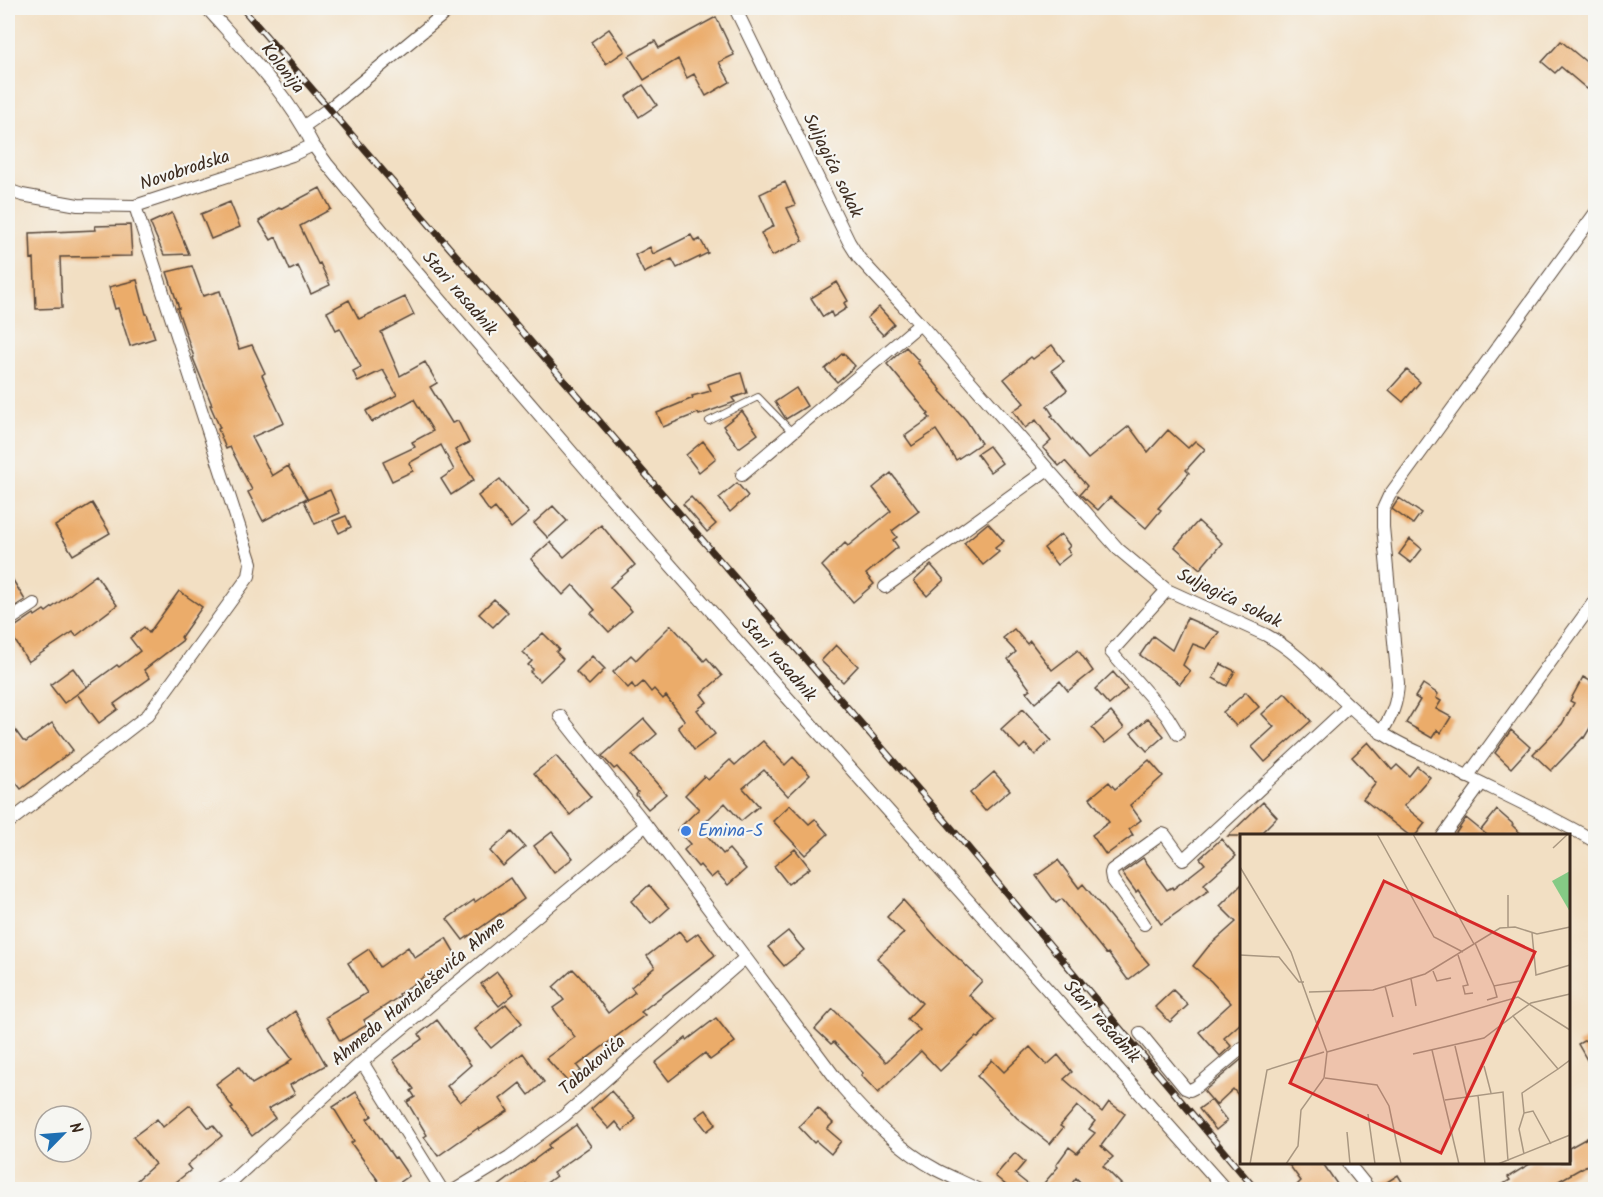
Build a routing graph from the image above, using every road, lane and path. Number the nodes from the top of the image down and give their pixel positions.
1 (207, 8) edge
2 (451, 8) edge
3 (735, 8) edge
4 (304, 126) junction
5 (313, 145) junction
6 (8, 190) edge
7 (135, 206) junction
8 (1596, 212) edge
9 (920, 324) junction
10 (709, 421) dead end
11 (792, 433) junction
12 (1048, 469) junction
13 (742, 475) dead end
14 (885, 587) dead end
15 (1167, 590) junction
16 (1596, 599) edge
17 (34, 604) dead end
18 (8, 621) edge
19 (1349, 706) junction
20 (560, 716) dead end
21 (1381, 733) junction
22 (1178, 734) dead end
23 (1467, 777) junction
24 (1481, 784) junction
25 (8, 823) edge
26 (646, 825) junction
27 (1444, 834) edge
28 (1596, 842) edge
29 (1144, 924) dead end
30 (745, 958) junction
31 (1140, 1033) dead end
32 (1240, 1050) edge
33 (362, 1062) junction
34 (1349, 1164) edge
35 (1368, 1188) edge
36 (218, 1190) edge
37 (442, 1190) edge
38 (455, 1190) edge
39 (980, 1190) edge
40 (1226, 1190) edge

1 - 4 street, Kolonija
2 - 4 street
3 - 9 street, Suljagića sokak
4 - 5 street
5 - 7 street, Novobrodska
5 - 40 street, Stari rasadnik
6 - 7 street, Novobrodska
7 - 25 street
8 - 21 street
9 - 11 street
9 - 12 street, Suljagića sokak
10 - 11 lane
11 - 13 street
12 - 14 street
12 - 15 street, Suljagića sokak
15 - 19 street, Suljagića sokak
15 - 22 street
16 - 23 street
17 - 18 street
19 - 21 street, Suljagića sokak
19 - 29 street
20 - 26 street
21 - 23 street, Suljagića sokak
23 - 24 street, Suljagića sokak
24 - 27 street
24 - 28 street, Suljagića sokak
26 - 30 street
26 - 33 street, Ahmeda Hantaleševića Ahme
30 - 38 street, Tabakovića
30 - 39 street
31 - 32 street
33 - 36 street, Ahmeda Hantaleševića Ahme
33 - 37 street
34 - 35 street

